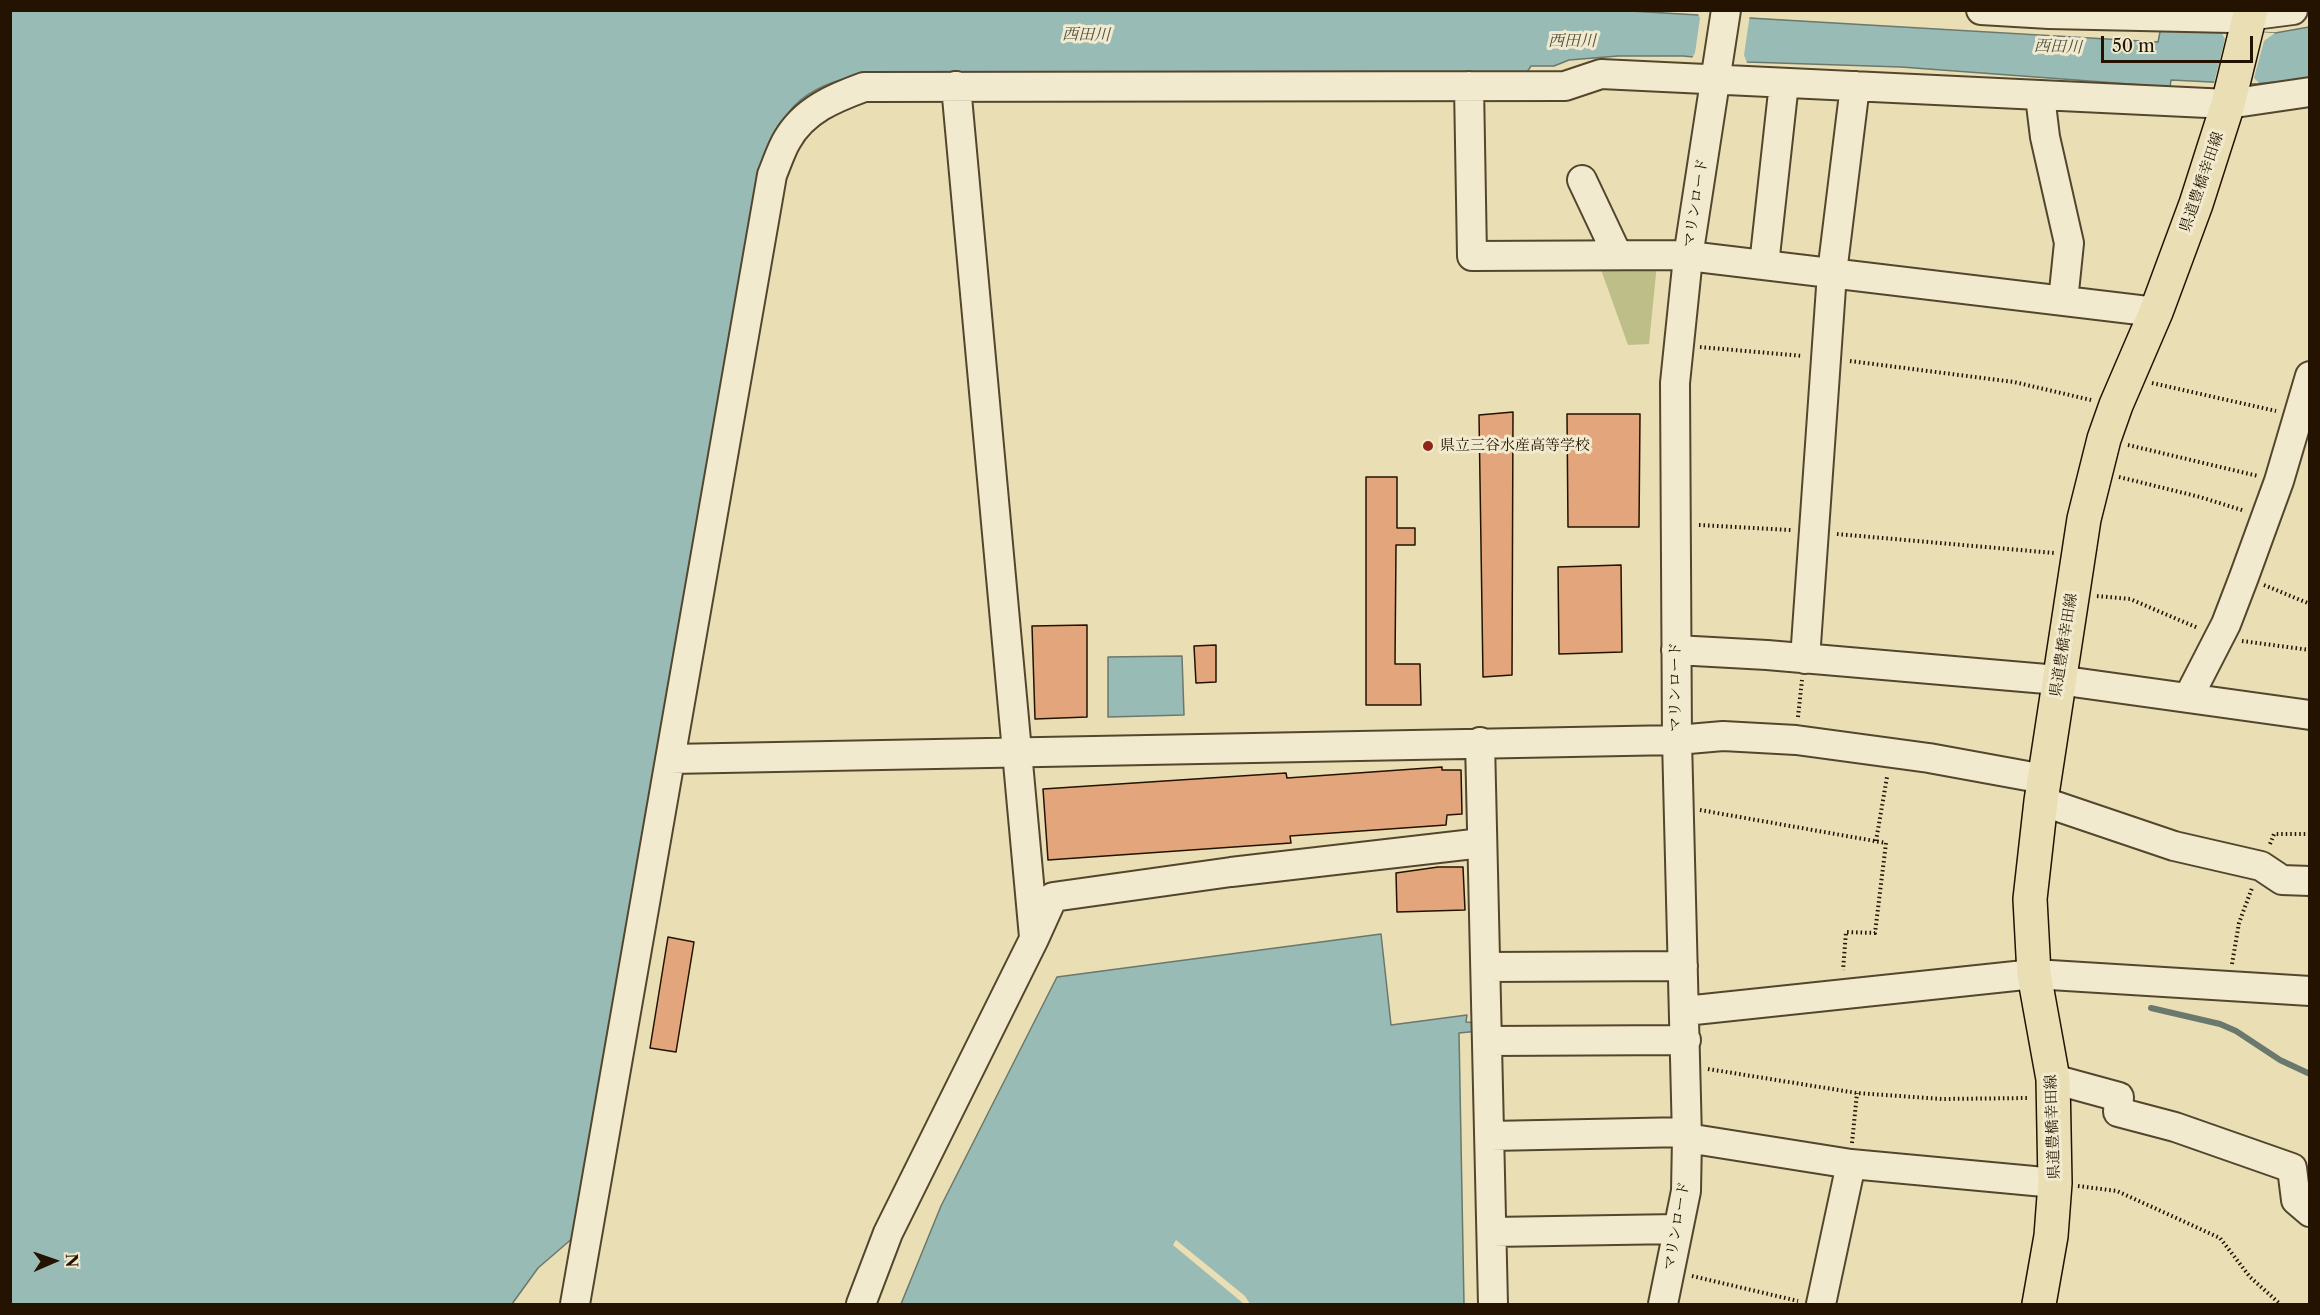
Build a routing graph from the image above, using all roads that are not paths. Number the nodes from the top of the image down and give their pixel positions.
1 (1726, 10) edge
2 (1981, 10) edge
3 (2293, 10) edge
4 (2250, 18) edge
5 (1716, 74) junction
6 (1784, 83) junction
7 (1469, 86) junction
8 (1855, 86) junction
9 (956, 87) junction
10 (2310, 92) edge
11 (2040, 96) junction
12 (2230, 96) junction
13 (1582, 180) dead end
14 (1617, 254) junction
15 (1688, 257) junction
16 (1764, 265) junction
17 (1832, 273) junction
18 (2063, 301) junction
19 (2156, 312) junction
20 (2309, 379) edge
21 (1677, 650) junction
22 (1804, 658) junction
23 (2058, 680) junction
24 (2188, 698) junction
25 (2310, 716) edge
26 (1677, 740) junction
27 (1480, 742) junction
28 (1017, 753) junction
29 (670, 759) junction
30 (2042, 790) junction
31 (1482, 843) junction
32 (2310, 881) edge
33 (1034, 939) junction
34 (1683, 966) junction
35 (1486, 967) junction
36 (2034, 974) junction
37 (2310, 991) edge
38 (1685, 1011) junction
39 (1488, 1041) junction
40 (1686, 1053) junction
41 (2053, 1089) junction
42 (1687, 1135) junction
43 (1491, 1136) junction
44 (1851, 1164) junction
45 (2055, 1183) junction
46 (2310, 1212) edge
47 (1678, 1229) junction
48 (1492, 1232) junction
49 (1812, 1303) edge
50 (575, 1305) edge
51 (861, 1305) edge
52 (1493, 1305) edge
53 (1663, 1305) edge
54 (2039, 1305) edge

1 - 5 street, マリンロード
2 - 4 street
3 - 4 street
4 - 12 main road, 県道豊橋幸田線
5 - 6 street
5 - 7 street
5 - 15 street, マリンロード
6 - 8 street
6 - 16 street
7 - 9 street
7 - 14 street
8 - 11 street
8 - 17 street
9 - 28 street
9 - 29 street
10 - 12 street
11 - 12 street
11 - 18 street
12 - 19 main road, 県道豊橋幸田線
13 - 14 street
14 - 15 street
15 - 16 street
15 - 21 street, マリンロード
16 - 17 street
17 - 18 street
17 - 22 street
18 - 19 street
19 - 23 main road, 県道豊橋幸田線
20 - 24 street
21 - 22 street
21 - 26 street, マリンロード
22 - 23 street
23 - 24 street
23 - 30 main road, 県道豊橋幸田線
24 - 25 street
26 - 27 street
26 - 30 street
26 - 34 street, マリンロード
27 - 28 street
27 - 31 street
28 - 29 street
28 - 33 street
29 - 50 street
30 - 32 street
30 - 36 main road, 県道豊橋幸田線
31 - 33 street
31 - 35 street
33 - 51 street
34 - 35 street
34 - 38 street, マリンロード
35 - 39 street
36 - 37 street
36 - 38 street
36 - 41 main road, 県道豊橋幸田線
38 - 40 street, マリンロード
39 - 40 street
39 - 43 street
40 - 42 street, マリンロード
41 - 45 main road, 県道豊橋幸田線
41 - 46 street
42 - 43 street
42 - 44 street
42 - 47 street, マリンロード
43 - 48 street
44 - 45 street
44 - 49 street
45 - 54 main road, 県道豊橋幸田線
47 - 48 street
47 - 53 street, マリンロード
48 - 52 street

